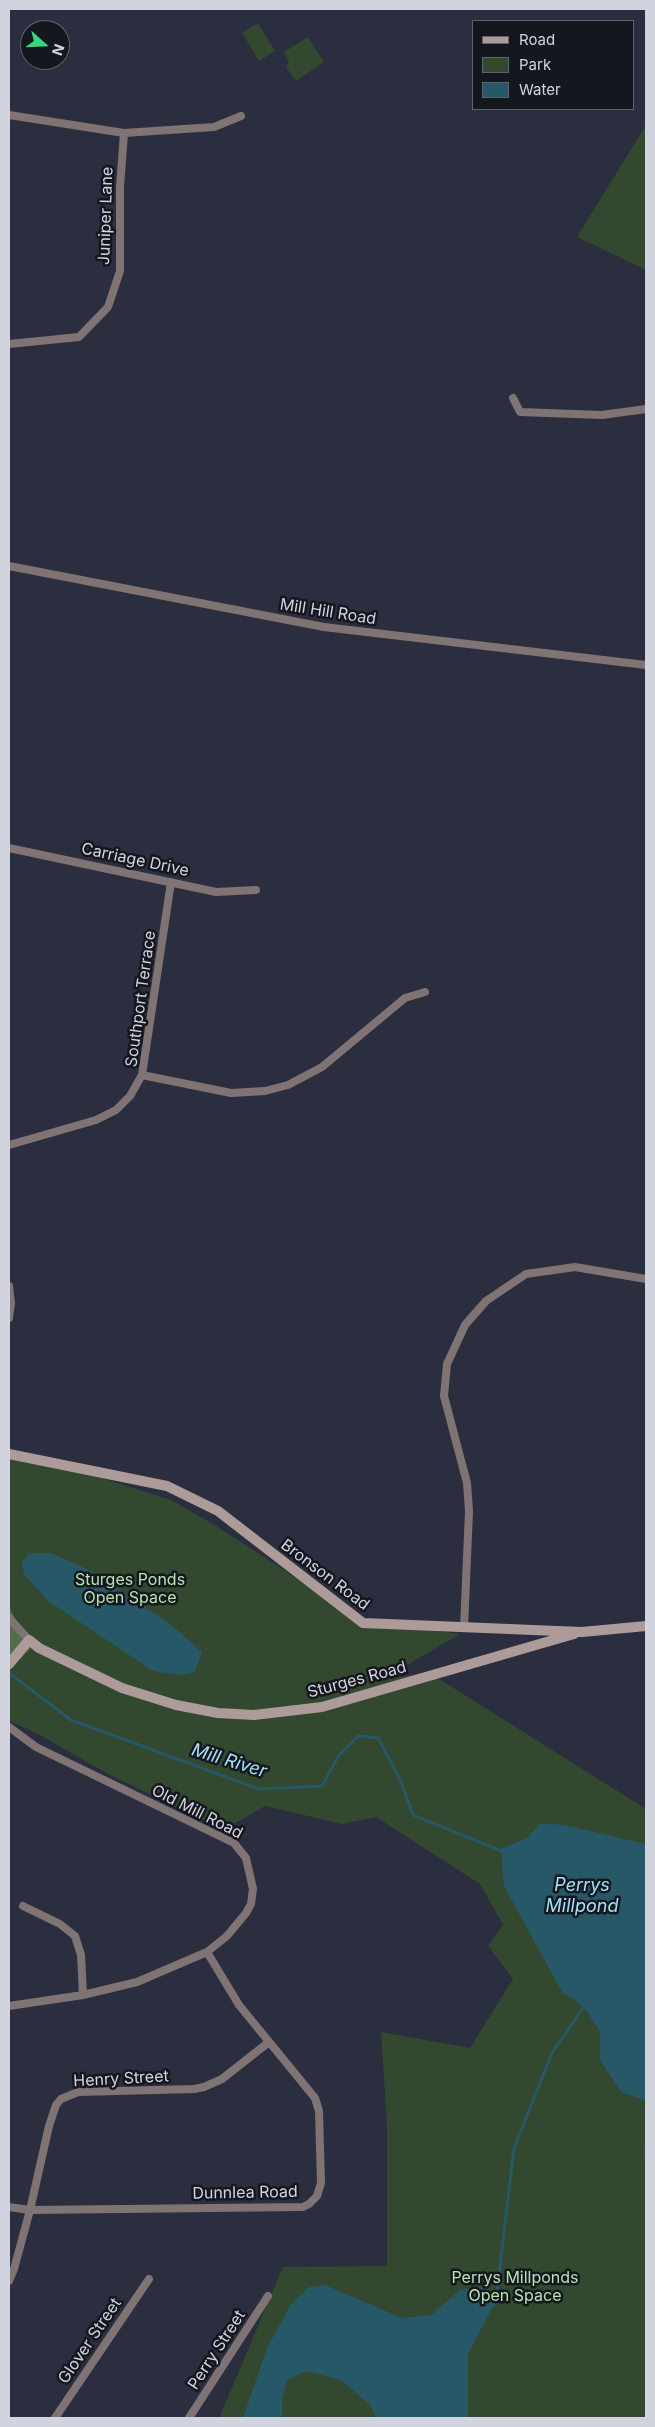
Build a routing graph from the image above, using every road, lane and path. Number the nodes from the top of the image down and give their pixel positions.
1 (9, 115) edge
2 (241, 116) dead end
3 (124, 133) junction
4 (9, 344) edge
5 (513, 398) dead end
6 (646, 409) edge
7 (9, 566) edge
8 (646, 665) edge
9 (9, 848) edge
10 (171, 882) junction
11 (256, 890) dead end
12 (425, 992) dead end
13 (142, 1075) junction
14 (9, 1145) edge
15 (646, 1279) edge
16 (9, 1286) edge
17 (9, 1318) edge
18 (9, 1454) edge
19 (9, 1618) edge
20 (646, 1626) edge
21 (464, 1628) junction
22 (582, 1632) junction
23 (29, 1640) junction
24 (9, 1664) edge
25 (9, 1727) edge
26 (23, 1906) dead end
27 (207, 1952) junction
28 (83, 1995) junction
29 (9, 2006) edge
30 (269, 2042) junction
31 (9, 2207) edge
32 (30, 2210) junction
33 (149, 2279) dead end
34 (9, 2281) edge
35 (268, 2296) dead end
36 (55, 2418) edge
37 (189, 2418) edge

1 - 3 street
2 - 3 street
3 - 4 street, Juniper Lane
5 - 6 street
7 - 8 street, Mill Hill Road
9 - 10 street, Carriage Drive
10 - 11 street, Carriage Drive
10 - 13 street, Southport Terrace
12 - 13 street, Southport Terrace
13 - 14 street
15 - 21 street
16 - 17 street
18 - 21 main road, Bronson Road
19 - 23 street
20 - 22 main road, Bronson Road
21 - 22 main road, Bronson Road
22 - 23 main road, Sturges Road
23 - 24 main road
25 - 27 street, Old Mill Road
26 - 28 street
27 - 28 street, Old Mill Road
27 - 30 street, Dunnlea Road
28 - 29 street, Old Mill Road
30 - 32 street, Henry Street
30 - 32 street, Dunnlea Road
31 - 32 street, Dunnlea Road
32 - 34 street, Henry Street
33 - 36 street, Glover Street
35 - 37 street, Perry Street

